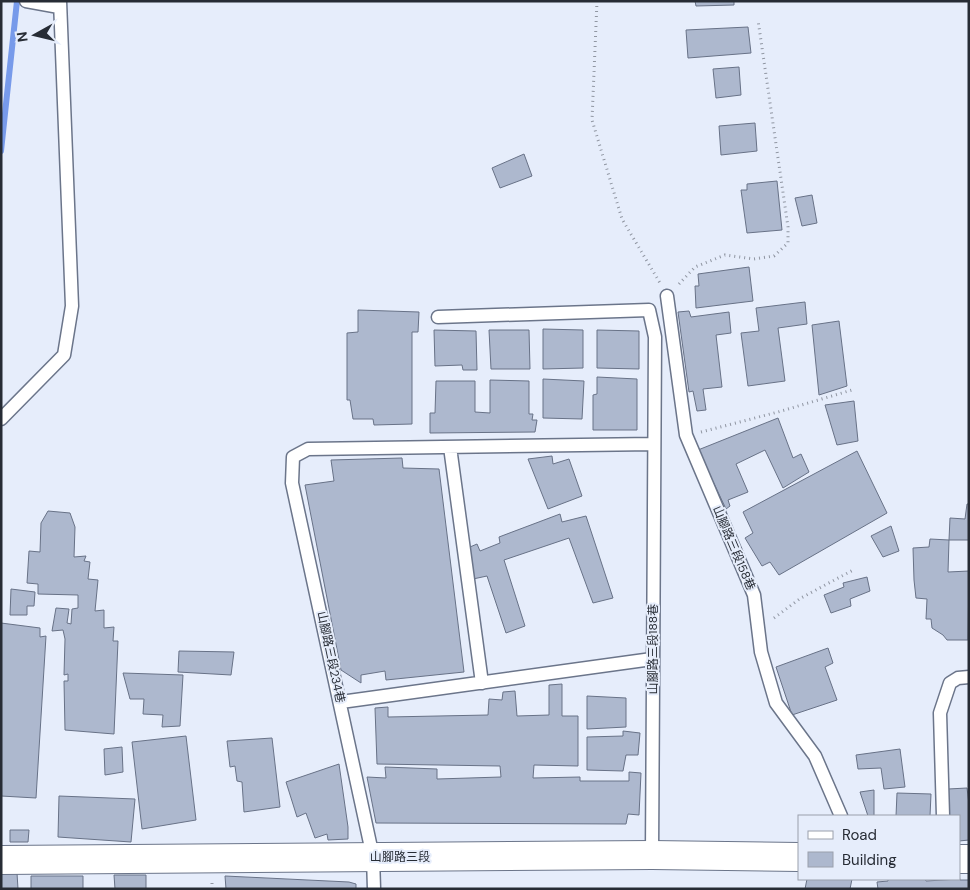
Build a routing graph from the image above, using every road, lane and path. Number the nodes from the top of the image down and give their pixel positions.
1 (26, 1) edge
2 (597, 1) edge
3 (59, 4) edge
4 (758, 20) dead end
5 (667, 296) junction
6 (438, 317) dead end
7 (852, 390) dead end
8 (1, 419) edge
9 (686, 435) junction
10 (653, 444) junction
11 (450, 447) junction
12 (854, 569) dead end
13 (759, 634) junction
14 (652, 659) junction
15 (969, 678) edge
16 (482, 683) junction
17 (341, 702) junction
18 (841, 815) edge
19 (942, 815) edge
20 (652, 855) junction
21 (373, 857) junction
22 (798, 857) edge
23 (1, 860) edge
24 (374, 889) edge

1 - 3 lane
2 - 5 path
3 - 8 lane
4 - 5 path
5 - 9 lane, 山腳路三段158巷
6 - 10 lane, 山腳路三段188巷
7 - 9 path
9 - 13 lane, 山腳路三段158巷
10 - 11 lane
10 - 14 lane, 山腳路三段188巷
11 - 16 lane
11 - 17 lane, 山腳路三段234巷
12 - 13 path
13 - 18 lane, 山腳路三段158巷
14 - 16 lane
14 - 20 lane, 山腳路三段188巷
15 - 19 lane
16 - 17 lane
17 - 21 lane, 山腳路三段234巷
20 - 21 main road, 山腳路三段
20 - 22 main road, 山腳路三段
21 - 23 main road, 山腳路三段
21 - 24 lane, 山腳路三段234巷

